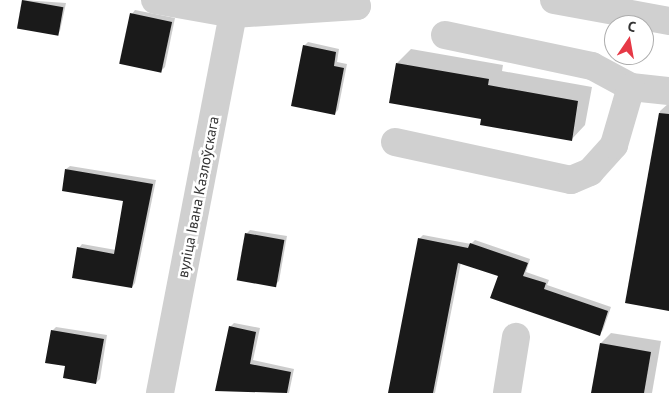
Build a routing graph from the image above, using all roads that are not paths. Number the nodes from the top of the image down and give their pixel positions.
1 (155, 0) edge
2 (350, 0) edge
3 (554, 0) edge
4 (235, 7) edge
5 (669, 21) edge
6 (445, 35) dead end
7 (631, 87) junction
8 (669, 91) edge
9 (395, 142) dead end
10 (516, 337) dead end
11 (160, 393) edge
12 (507, 393) edge

1 - 4 street
2 - 4 street
3 - 5 street
4 - 11 street, вуліца Івана Казлоўскага
6 - 7 street
7 - 8 street
7 - 9 street
10 - 12 street

